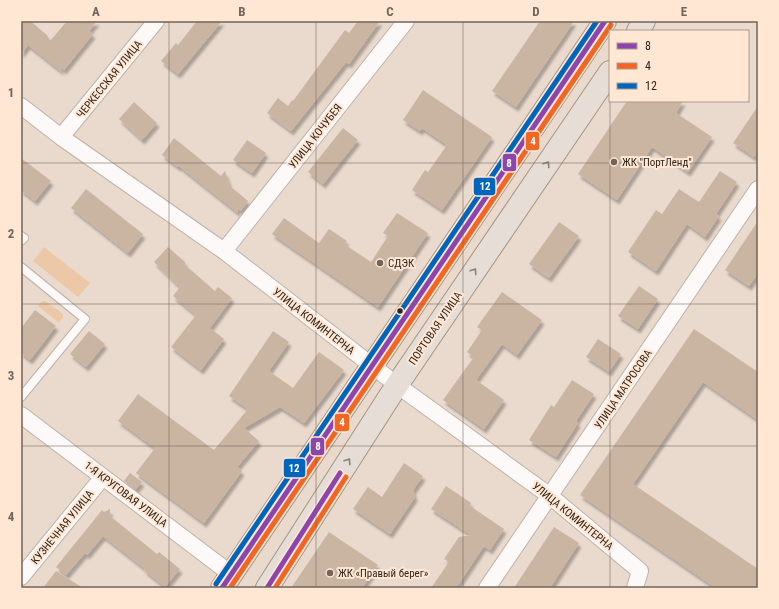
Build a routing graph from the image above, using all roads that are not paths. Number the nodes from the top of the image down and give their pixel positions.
1 (156, 21) edge
2 (406, 21) edge
3 (605, 21) edge
4 (644, 21) edge
5 (639, 30) edge
6 (609, 73) edge
7 (21, 106) edge
8 (62, 137) junction
9 (758, 189) edge
10 (21, 236) edge
11 (21, 241) edge
12 (224, 252) junction
13 (21, 267) edge
14 (371, 366) junction
15 (397, 385) junction
16 (21, 397) edge
17 (21, 416) edge
18 (103, 477) junction
19 (550, 496) junction
20 (21, 577) edge
21 (226, 581) edge
22 (267, 588) edge
23 (487, 588) edge
24 (636, 588) edge

1 - 8 street, ЧЕРКЕССКАЯ УЛИЦА
2 - 12 street, УЛИЦА КОЧУБЕЯ
3 - 14 main road
4 - 5 main road
15 -> 6 main road, ПОРТОВАЯ УЛИЦА
7 - 8 street, УЛИЦА КОМИНТЕРНА
8 - 12 street, УЛИЦА КОМИНТЕРНА
9 - 19 street, УЛИЦА МАТРОСОВА
10 - 11 lane
12 - 14 street, УЛИЦА КОМИНТЕРНА
13 - 16 lane
14 - 15 street, УЛИЦА КОМИНТЕРНА
14 - 21 main road
15 - 19 street, УЛИЦА КОМИНТЕРНА
22 -> 15 main road, ПОРТОВАЯ УЛИЦА
17 - 18 street, 1-Я КРУГОВАЯ УЛИЦА
18 - 20 street, КУЗНЕЧНАЯ УЛИЦА
18 - 21 street, 1-Я КРУГОВАЯ УЛИЦА
19 - 23 street, УЛИЦА МАТРОСОВА
19 - 24 street, УЛИЦА КОМИНТЕРНА

